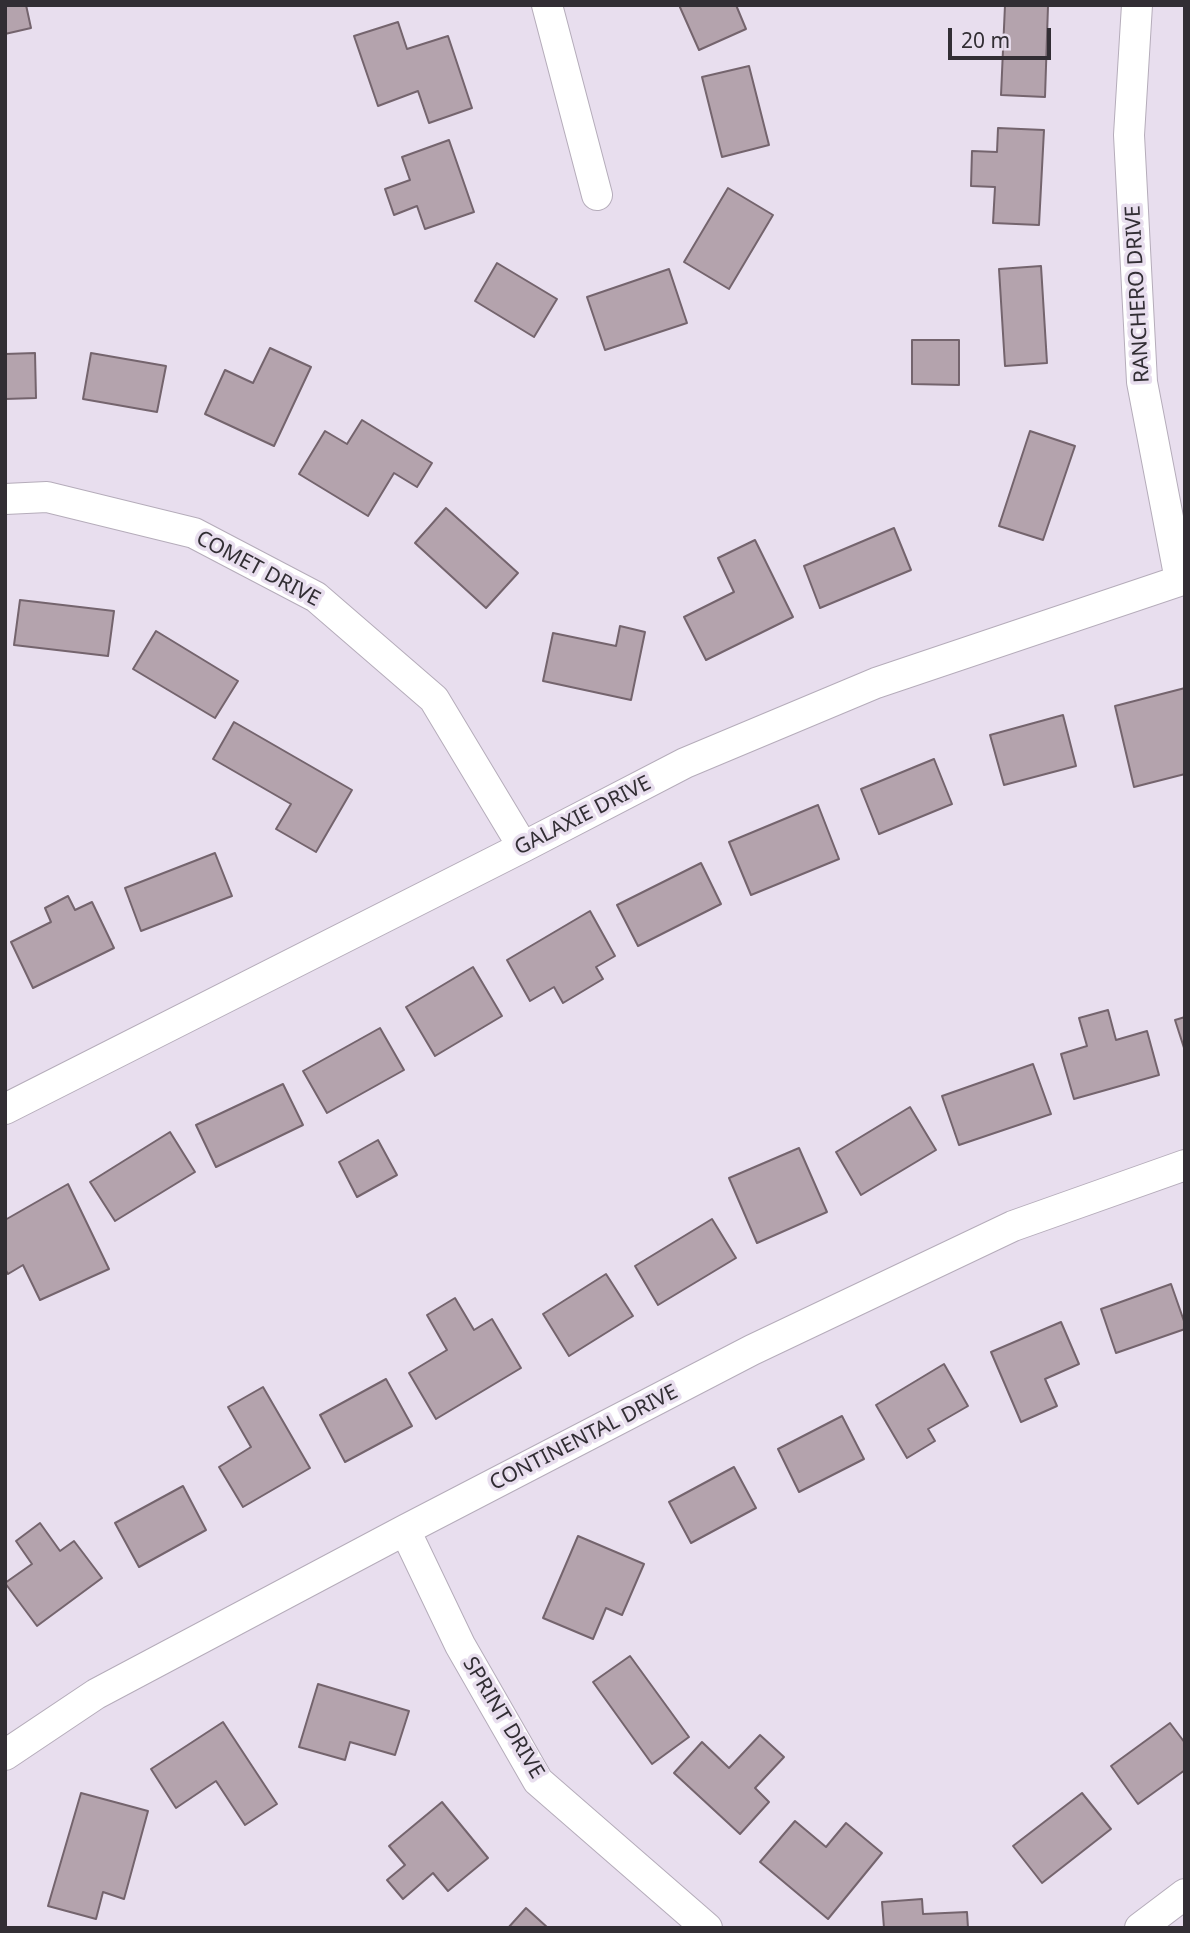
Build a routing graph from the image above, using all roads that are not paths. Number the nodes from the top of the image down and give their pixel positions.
1 (547, 5) edge
2 (1137, 5) edge
3 (597, 195) dead end
4 (5, 499) edge
5 (1182, 579) edge
6 (523, 847) junction
7 (5, 1109) edge
8 (1185, 1165) edge
9 (405, 1530) junction
10 (5, 1755) edge
11 (1185, 1894) edge
12 (707, 1928) edge
13 (1140, 1928) edge

1 - 3 street
2 - 5 street, RANCHERO DRIVE
4 - 6 street, COMET DRIVE
5 - 6 street, GALAXIE DRIVE
6 - 7 street, GALAXIE DRIVE
8 - 9 street, CONTINENTAL DRIVE
9 - 10 street, CONTINENTAL DRIVE
9 - 12 street, SPRINT DRIVE
11 - 13 street

